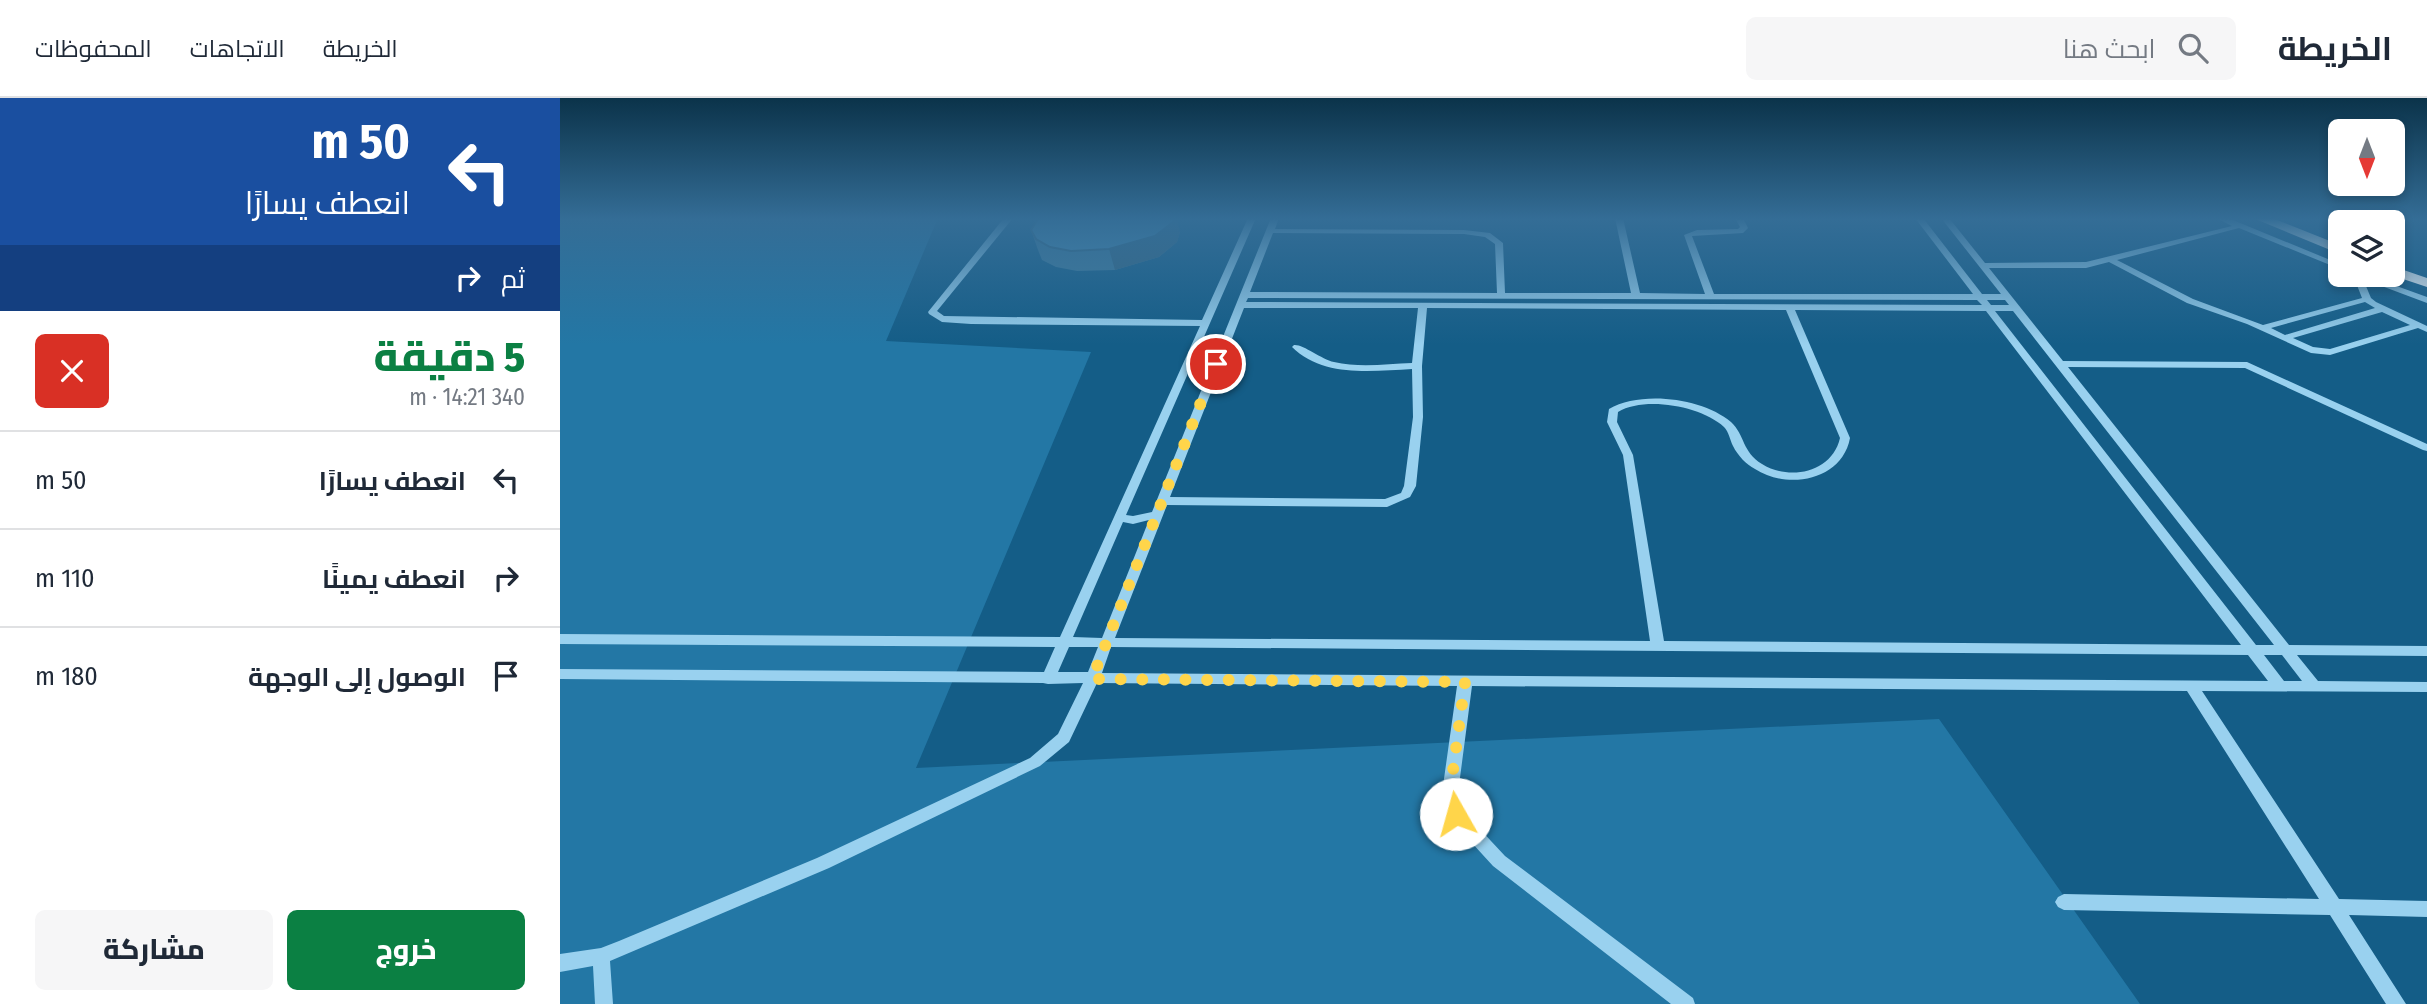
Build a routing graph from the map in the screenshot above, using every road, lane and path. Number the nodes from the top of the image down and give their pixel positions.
1 (974, 260) edge
2 (1233, 260) edge
3 (1259, 260) edge
4 (1500, 260) edge
5 (1628, 260) edge
6 (1697, 260) edge
7 (1951, 260) edge
8 (1978, 260) edge
9 (2102, 260) edge
10 (2111, 260) edge
11 (2405, 263) edge
12 (1983, 266) junction
13 (2427, 271) edge
14 (2405, 275) edge
15 (2427, 283) edge
16 (2362, 287) edge
17 (2391, 287) edge
18 (1351, 296) junction
19 (1501, 296) junction
20 (1636, 296) junction
21 (1710, 296) junction
22 (1843, 297) junction
23 (1980, 297) junction
24 (2008, 297) junction
25 (2367, 299) junction
26 (1243, 300) junction
27 (2427, 300) edge
28 (1345, 305) junction
29 (1423, 306) junction
30 (1789, 307) junction
31 (1841, 307) junction
32 (1988, 308) junction
33 (2017, 308) junction
34 (2381, 309) junction
35 (1204, 323) junction
36 (2422, 327) edge
37 (2262, 328) junction
38 (2283, 338) junction
39 (1297, 347) dead end
40 (2061, 364) junction
41 (1417, 366) junction
42 (2427, 448) edge
43 (1162, 502) junction
44 (1157, 515) junction
45 (1119, 518) junction
46 (560, 639) edge
47 (1106, 642) junction
48 (1064, 643) junction
49 (1658, 647) junction
50 (2252, 649) junction
51 (2286, 650) junction
52 (2427, 651) edge
53 (560, 674) edge
54 (1048, 679) junction
55 (1092, 679) junction
56 (1465, 682) junction
57 (2191, 685) junction
58 (2280, 686) junction
59 (2314, 686) junction
60 (2427, 687) edge
61 (2064, 902) dead end
62 (2334, 907) junction
63 (2427, 909) edge
64 (601, 956) junction
65 (560, 963) edge
66 (604, 1004) edge
67 (1686, 1004) edge
68 (2397, 1004) edge

1 - 35 street
2 - 35 street
3 - 26 street
4 - 19 street
5 - 20 street
6 - 21 street
7 - 23 street
8 - 12 street
9 - 12 street
10 - 37 street
11 - 13 highway
12 - 24 street
14 - 15 highway
16 - 25 street
17 - 27 street
18 - 19 street
18 - 26 street
18 - 28 street
19 - 20 street
20 - 21 street
21 - 22 street
22 - 23 street
22 - 31 street
23 - 24 street
23 - 32 street
24 - 33 street
25 - 34 street
25 - 37 street
26 - 28 street
26 - 43 street
28 - 29 street
29 - 30 street
29 - 41 street
30 - 31 street
30 - 49 street
31 - 32 street
32 - 33 street
32 - 50 street
33 - 40 street
34 - 36 street
34 - 38 street
35 - 45 street
36 - 38 street
37 - 38 street
39 - 41 street
40 - 42 street
40 - 51 street
41 - 43 street
43 - 44 street
44 - 45 street
44 - 47 street
45 - 48 street
46 - 48 street
47 - 48 street
47 - 49 street
47 - 55 street
48 - 54 street
49 - 50 street
50 - 51 street
50 - 58 street
51 - 52 street
51 - 59 street
53 - 54 street
54 - 55 street
55 - 56 street
55 - 64 street
56 - 57 street
56 - 67 street
57 - 58 street
57 - 62 street
58 - 59 street
59 - 60 street
61 - 62 street
62 - 63 street
62 - 68 street
64 - 65 street
64 - 66 street

